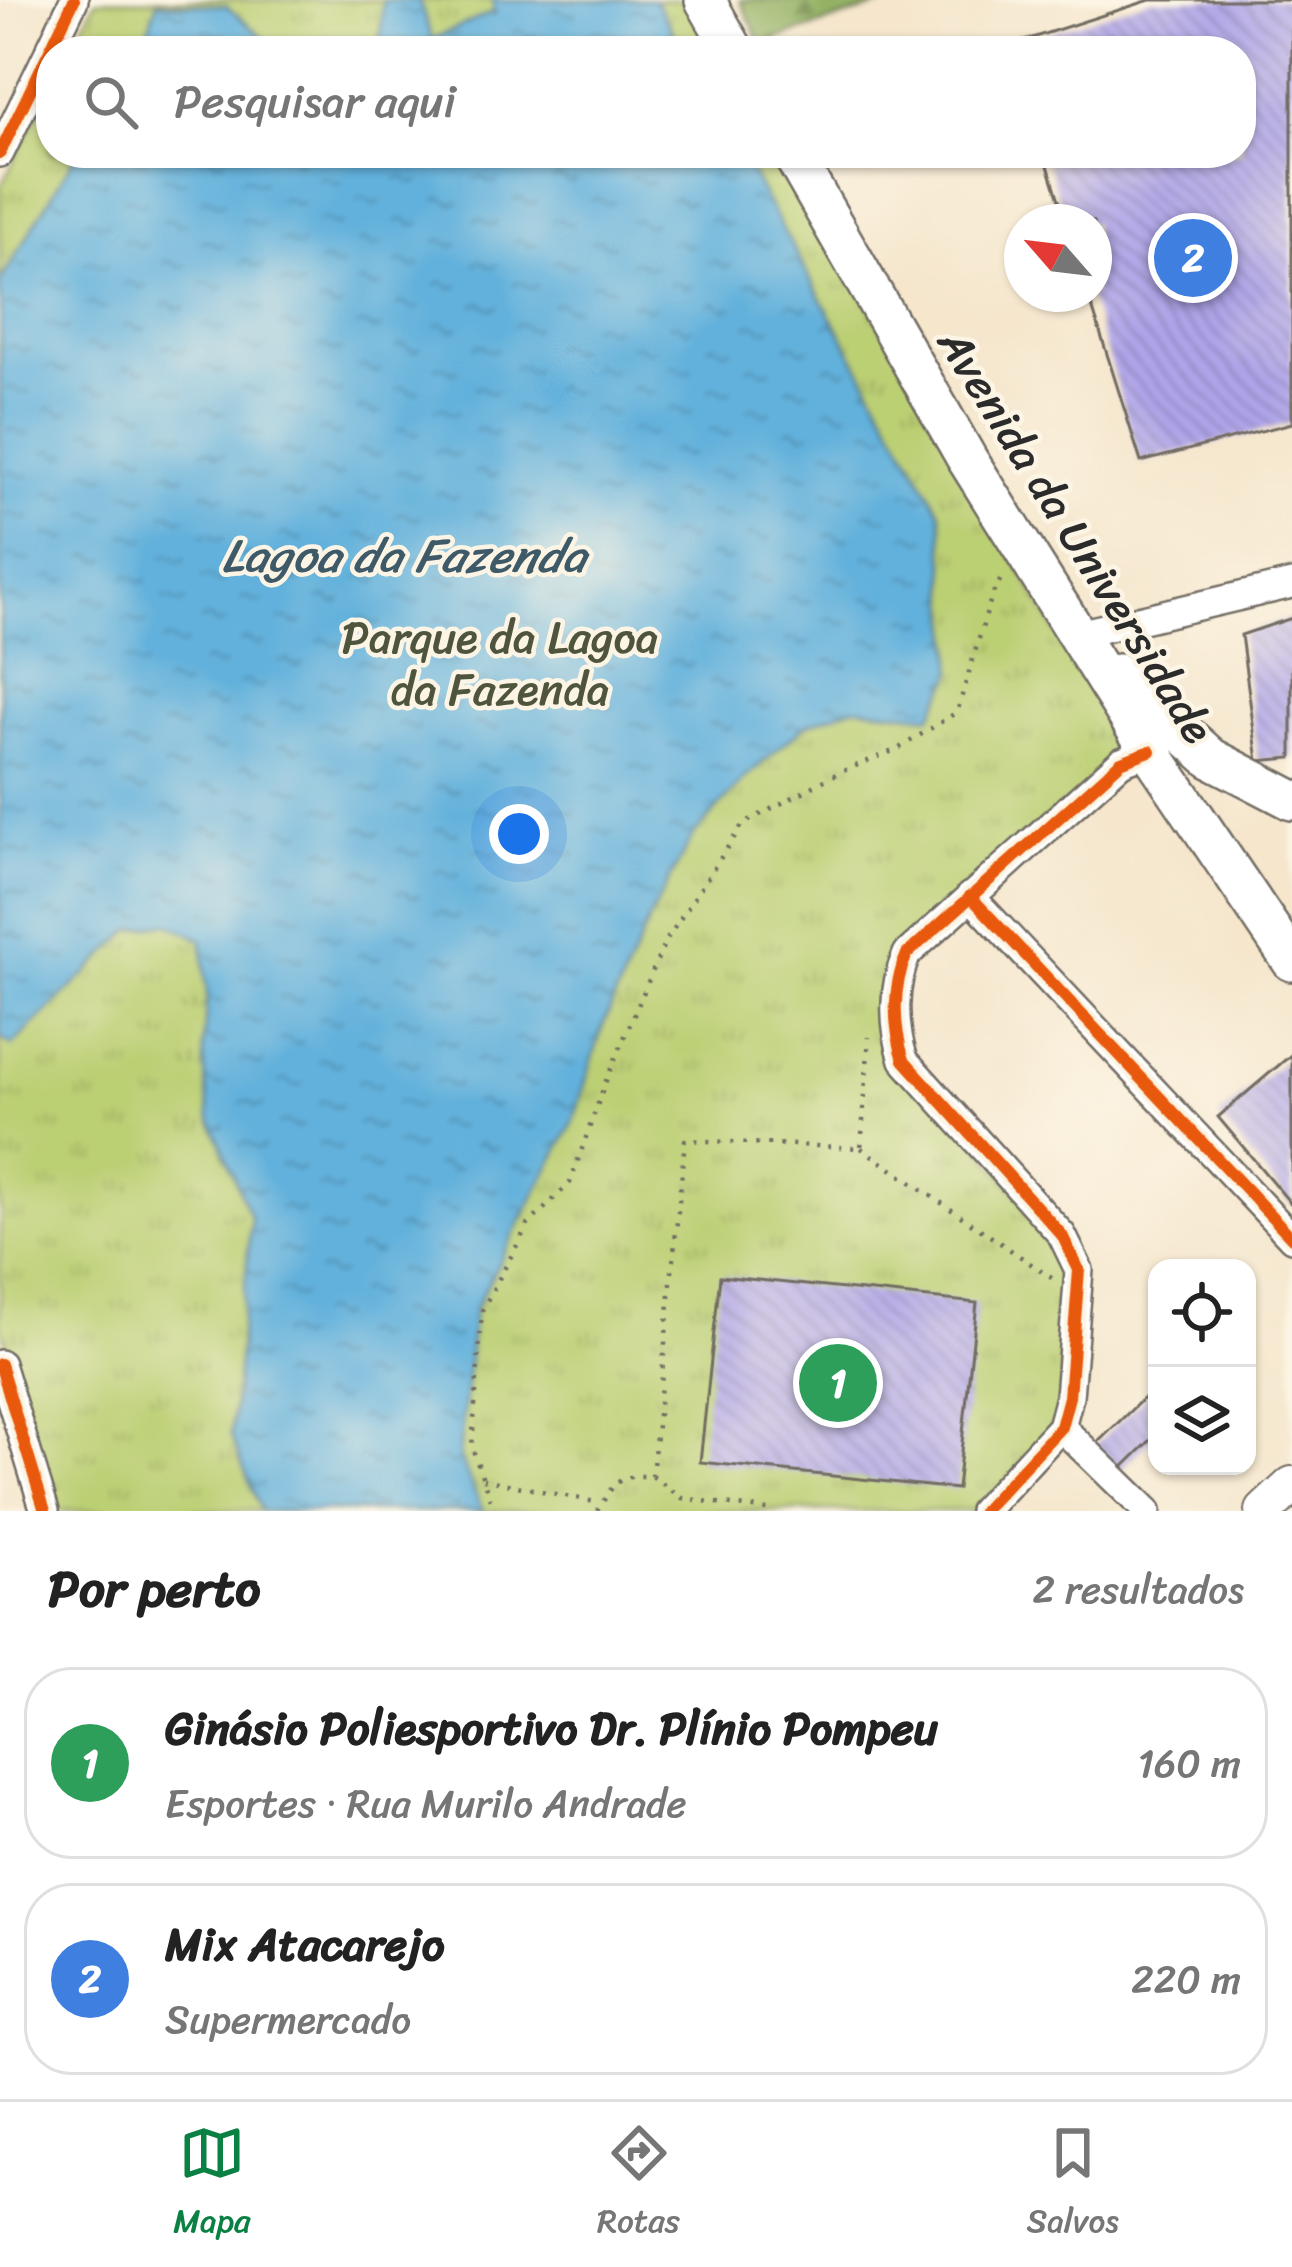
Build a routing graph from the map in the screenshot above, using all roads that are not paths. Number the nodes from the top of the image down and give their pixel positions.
1 (74, 0) edge
2 (705, 0) edge
3 (730, 0) edge
4 (57, 36) edge
5 (725, 36) edge
6 (750, 36) edge
7 (36, 79) edge
8 (0, 153) edge
9 (801, 168) edge
10 (825, 168) edge
11 (1292, 584) edge
12 (1087, 632) junction
13 (1150, 752) junction
14 (1211, 758) junction
15 (1292, 800) edge
16 (970, 896) junction
17 (1292, 961) edge
18 (1292, 1238) edge
19 (0, 1364) edge
20 (1061, 1427) junction
21 (1292, 1485) edge
22 (45, 1511) edge
23 (983, 1511) edge
24 (1148, 1511) edge
25 (1264, 1511) edge

1 - 4 street
2 - 5 main road
3 - 6 main road
7 - 8 street
9 - 13 main road, Avenida da Universidade
10 - 12 main road, Avenida da Universidade
11 - 12 street
12 - 14 main road, Avenida da Universidade
13 - 14 main road
13 - 16 street
13 - 17 main road, Avenida da Universidade
14 - 15 main road, Avenida da Universidade
16 - 18 street
16 - 20 street
19 - 22 street
20 - 23 street
20 - 24 street
21 - 25 street

